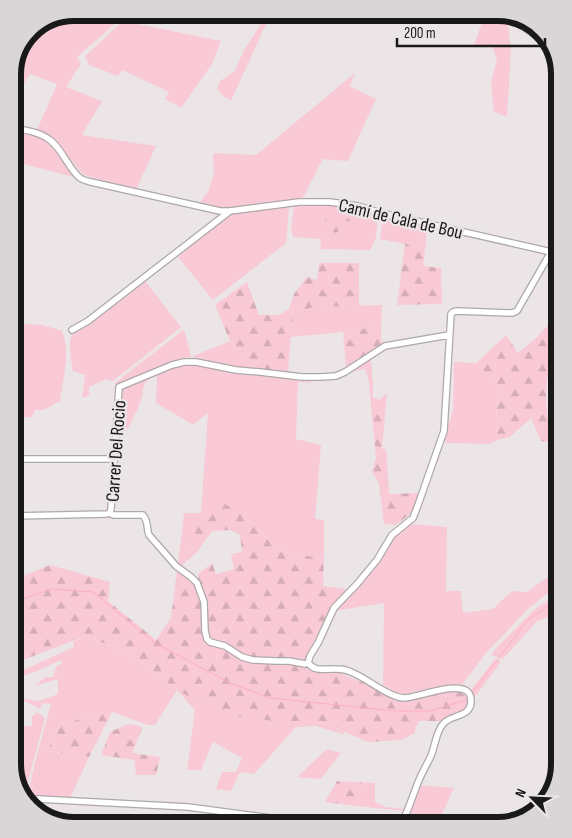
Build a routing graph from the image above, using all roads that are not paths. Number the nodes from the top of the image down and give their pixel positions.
1 (21, 130) edge
2 (230, 211) junction
3 (551, 254) joint
4 (72, 330) dead end
5 (449, 335) junction
6 (21, 459) edge
7 (114, 459) junction
8 (109, 514) junction
9 (21, 516) edge
10 (308, 663) junction
11 (35, 799) edge
12 (260, 817) edge
13 (406, 817) edge

1 - 2 street, Camí de Cala de Bou
2 - 3 street, Camí de Cala de Bou
2 - 4 street
3 - 5 street
5 - 7 street, Carrer Del Rocio
5 - 10 street
6 - 7 street
7 - 8 street, Carrer Del Rocio
8 - 9 street
8 - 10 street
10 - 13 street
11 - 12 street

